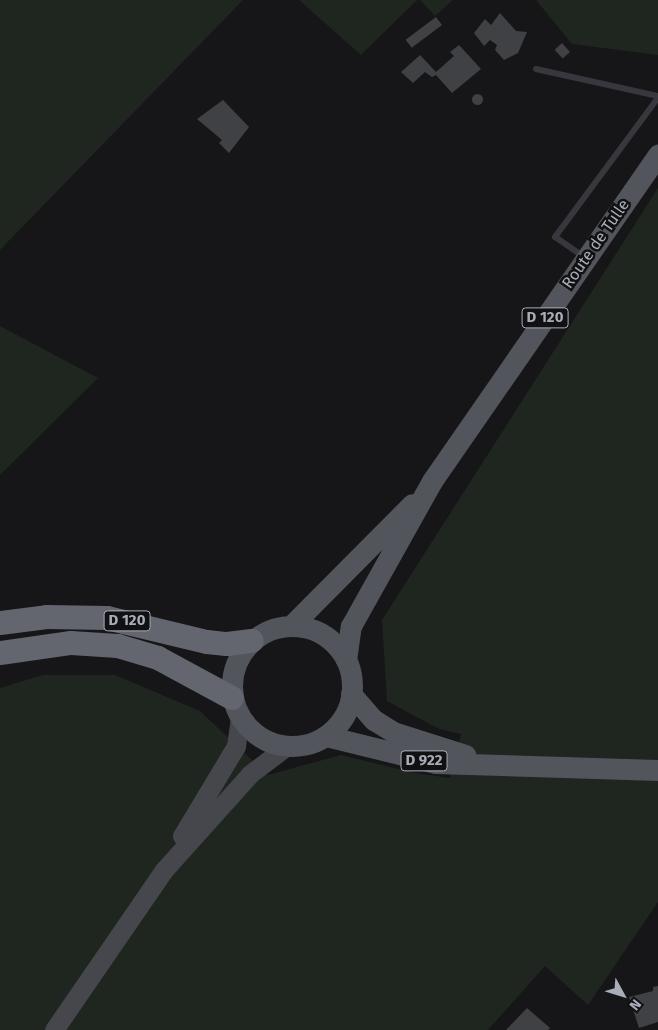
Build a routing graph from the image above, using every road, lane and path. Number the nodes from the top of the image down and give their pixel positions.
1 (536, 69) dead end
2 (658, 97) edge
3 (658, 155) edge
4 (586, 258) junction
5 (432, 482) junction
6 (0, 623) edge
7 (292, 626) junction
8 (252, 641) junction
9 (0, 653) edge
10 (346, 660) junction
11 (352, 694) junction
12 (236, 708) junction
13 (326, 736) junction
14 (287, 746) junction
15 (524, 765) junction
16 (658, 770) edge
17 (164, 870) junction
18 (54, 1030) edge

1 - 2 lane
2 - 4 lane
3 - 4 main road, Route de Tulle / D 120
4 - 5 main road, Route de Tulle / D 120
5 - 7 main road, D 120
5 - 10 main road, D 120
6 - 8 highway, D 120
7 - 8 main road
7 - 10 main road
8 - 12 main road
9 - 12 highway, D 120
10 - 11 main road
11 - 13 main road
11 - 15 main road, D 922
12 - 14 main road
12 - 17 street
13 - 14 main road
13 - 15 main road, D 922
14 - 17 street
15 - 16 main road, D 922
17 - 18 street

